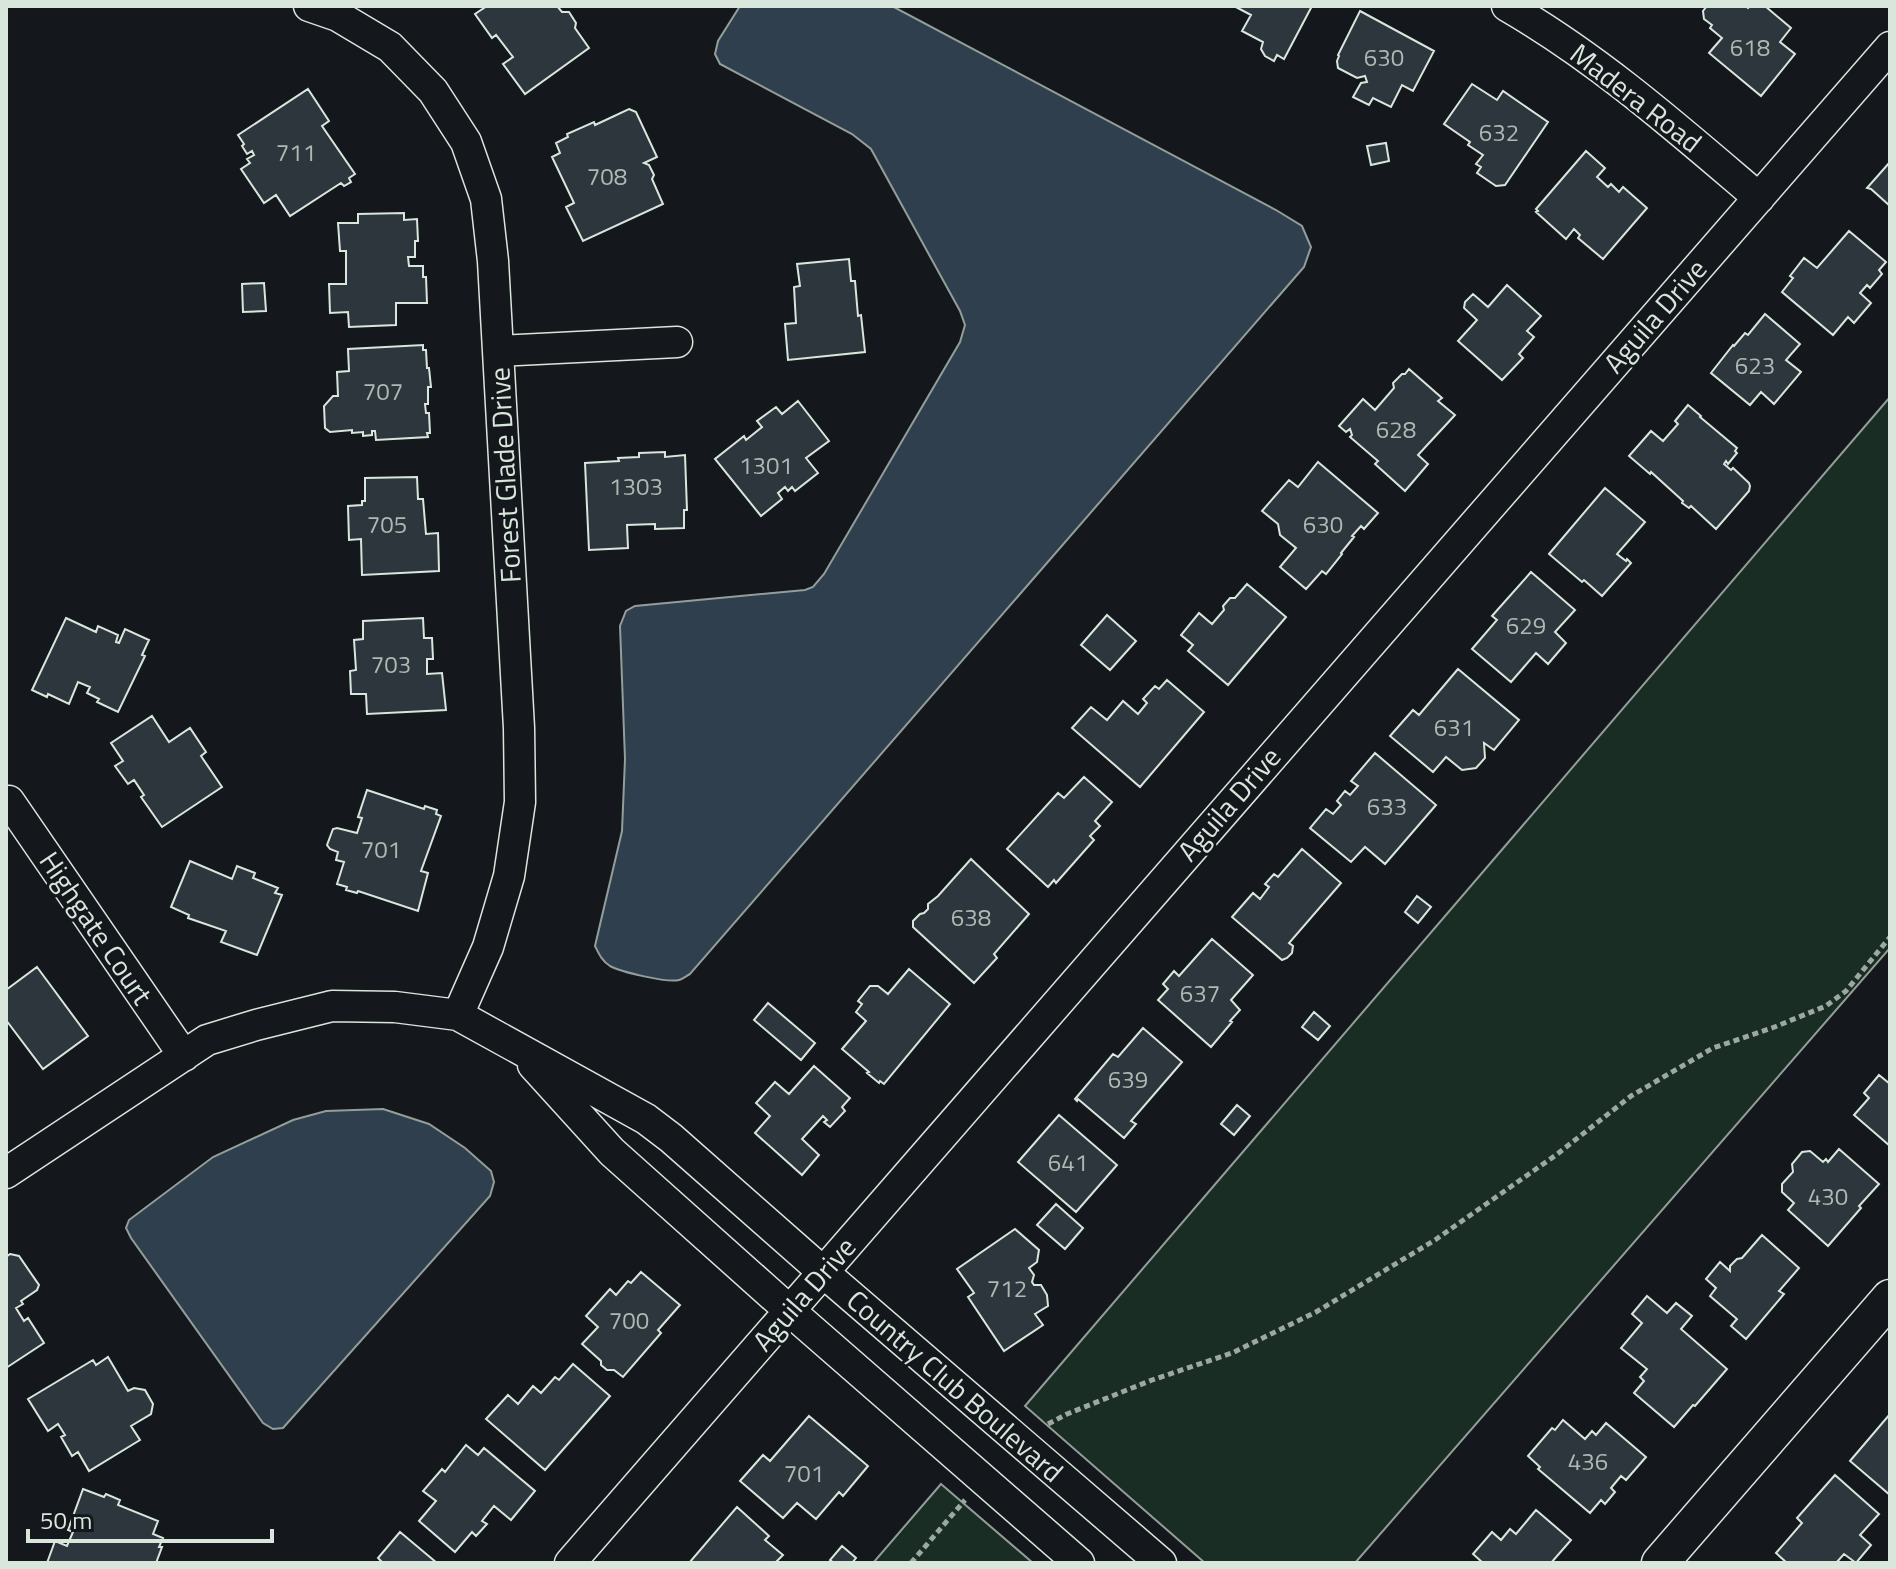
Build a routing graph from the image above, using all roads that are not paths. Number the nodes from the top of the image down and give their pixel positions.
1 (309, 6) edge
2 (1507, 6) edge
3 (1890, 47) edge
4 (1759, 198) junction
5 (677, 342) dead end
6 (498, 351) junction
7 (9, 801) dead end
8 (458, 1015) junction
9 (515, 1046) junction
10 (184, 1056) junction
11 (6, 1173) edge
12 (823, 1272) junction
13 (1890, 1298) edge
14 (790, 1311) junction
15 (570, 1563) edge
16 (1079, 1563) edge
17 (1161, 1563) edge
18 (1660, 1563) edge

1 - 6 street, Forest Glade Drive
2 - 4 street, Madera Road
3 - 4 street, Aguila Drive
4 - 12 street, Aguila Drive
5 - 6 street
6 - 8 street, Forest Glade Drive
7 - 10 street, Highgate Court
8 - 9 street, Country Club Boulevard
8 - 10 street, Country Club Boulevard
9 - 12 street, Country Club Boulevard
9 - 14 street, Country Club Boulevard
10 - 11 street, Country Club Boulevard
12 - 14 street, Aguila Drive
12 - 17 street, Country Club Boulevard
13 - 18 street
14 - 15 street, Aguila Drive
14 - 16 street, Country Club Boulevard

